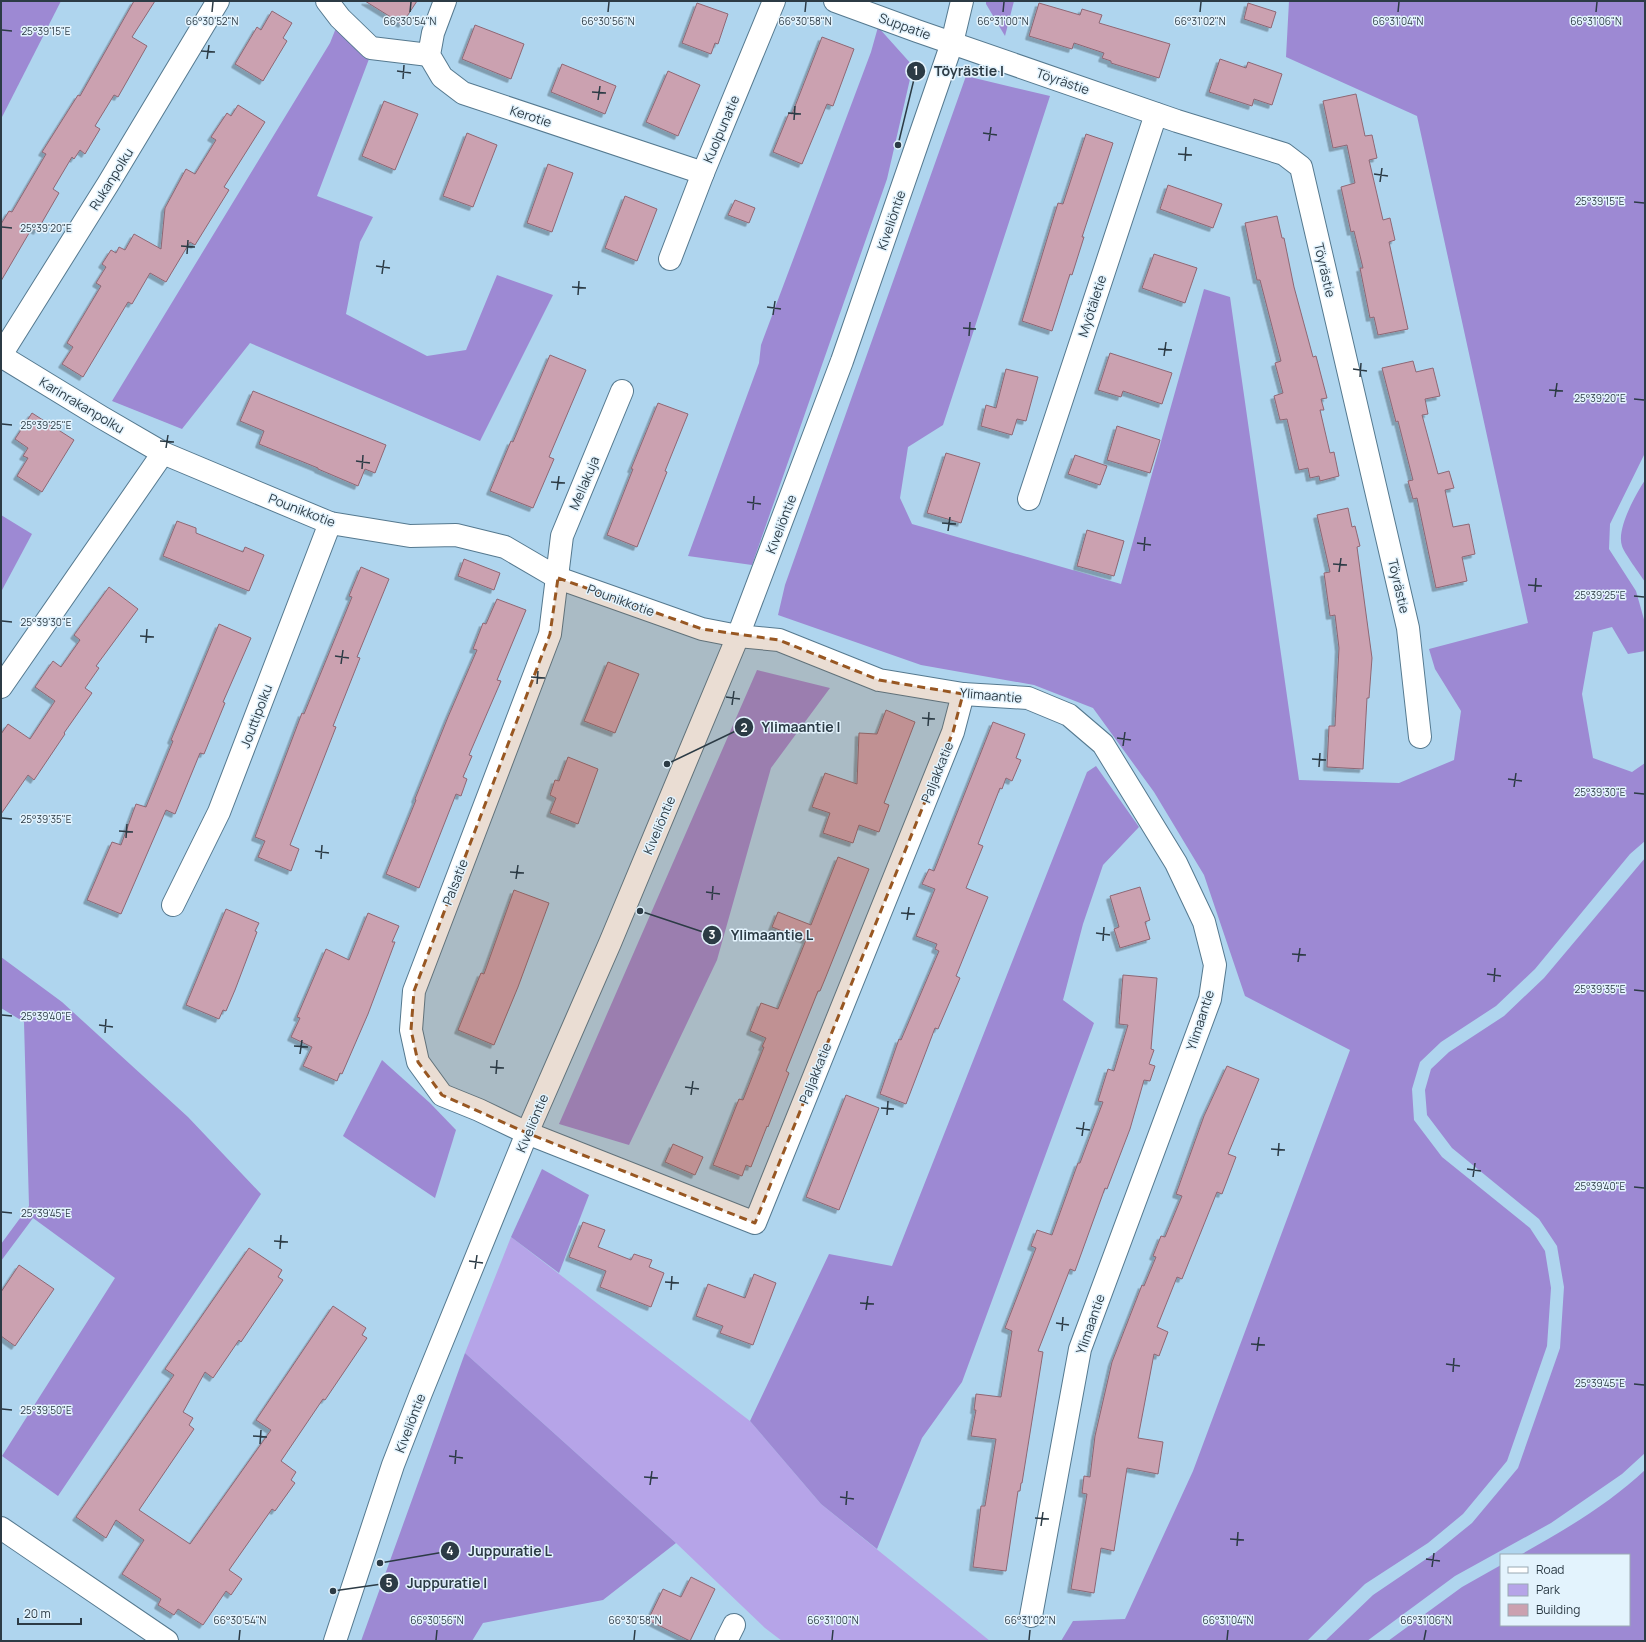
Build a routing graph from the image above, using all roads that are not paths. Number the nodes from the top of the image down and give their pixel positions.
1 (218, 1) edge
2 (327, 1) edge
3 (445, 1) edge
4 (774, 1) edge
5 (835, 1) edge
6 (962, 1) edge
7 (952, 43) junction
8 (429, 55) junction
9 (1156, 114) junction
10 (702, 173) junction
11 (670, 259) dead end
12 (1, 355) edge
13 (622, 391) dead end
14 (163, 453) junction
15 (1029, 499) dead end
16 (330, 523) junction
17 (558, 578) junction
18 (738, 636) junction
19 (1, 687) edge
20 (963, 694) junction
21 (1420, 737) dead end
22 (173, 905) dead end
23 (527, 1133) junction
24 (1, 1528) edge
25 (1031, 1616) dead end
26 (167, 1641) edge
27 (335, 1641) edge

1 - 12 street, Rukanpolku
2 - 8 street
3 - 8 street
4 - 10 street, Kuolpunatie
5 - 7 street, Suppatie
6 - 7 street, Kiveliöntie
7 - 9 street, Töyrästie
7 - 18 street, Kiveliöntie
8 - 10 street, Kerotie
9 - 15 street, Myötäletie
9 - 21 street, Töyrästie
10 - 11 street, Kuolpunatie
12 - 14 street, Karinrakanpolku
13 - 17 street, Mellakuja
14 - 16 street, Pounikkotie
14 - 19 street
16 - 17 street, Pounikkotie
16 - 22 street, Jouttipolku
17 - 18 street, Pounikkotie
17 - 23 street, Palsatie
18 - 20 street, Ylimaantie
18 - 23 street, Kiveliöntie
20 - 23 street, Paljakkatie
20 - 25 street, Ylimaantie
23 - 27 street, Kiveliöntie
24 - 26 street

